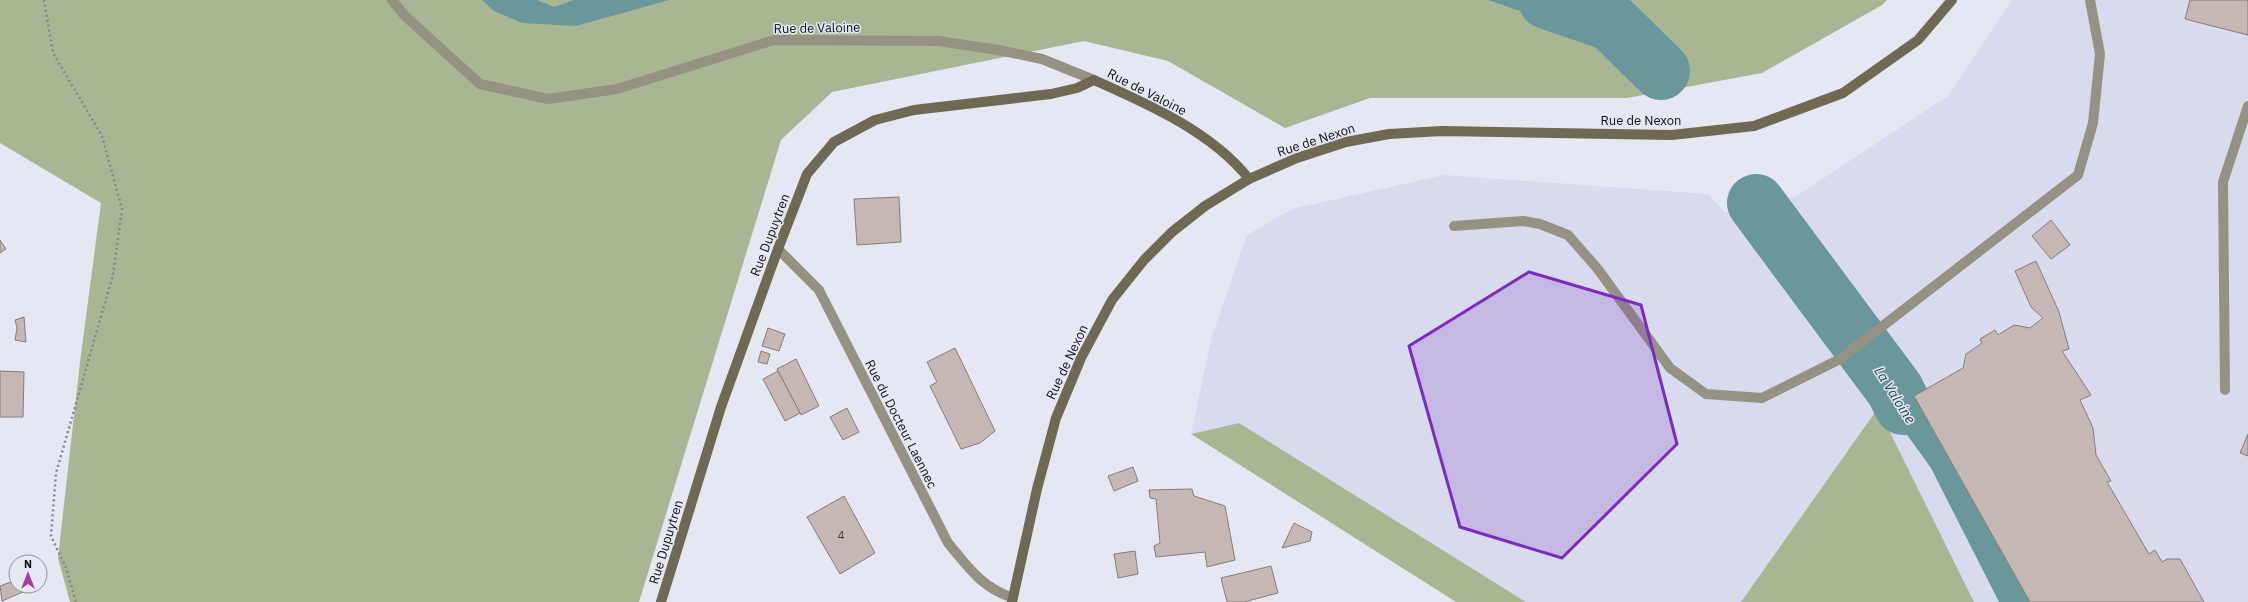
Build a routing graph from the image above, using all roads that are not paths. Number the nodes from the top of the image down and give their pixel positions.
1 (392, 0) edge
2 (1952, 0) edge
3 (2090, 0) edge
4 (1094, 80) junction
5 (2248, 106) edge
6 (1249, 179) junction
7 (1454, 226) dead end
8 (778, 248) junction
9 (2225, 390) dead end
10 (1013, 600) edge
11 (661, 602) edge

1 - 4 street, Rue de Valoine
2 - 6 main road, Rue de Nexon
3 - 7 street
4 - 6 main road, Rue de Valoine
4 - 8 main road, Rue Dupuytren
5 - 9 street
6 - 10 main road, Rue de Nexon
8 - 10 street, Rue du Docteur Laennec
8 - 11 main road, Rue Dupuytren

